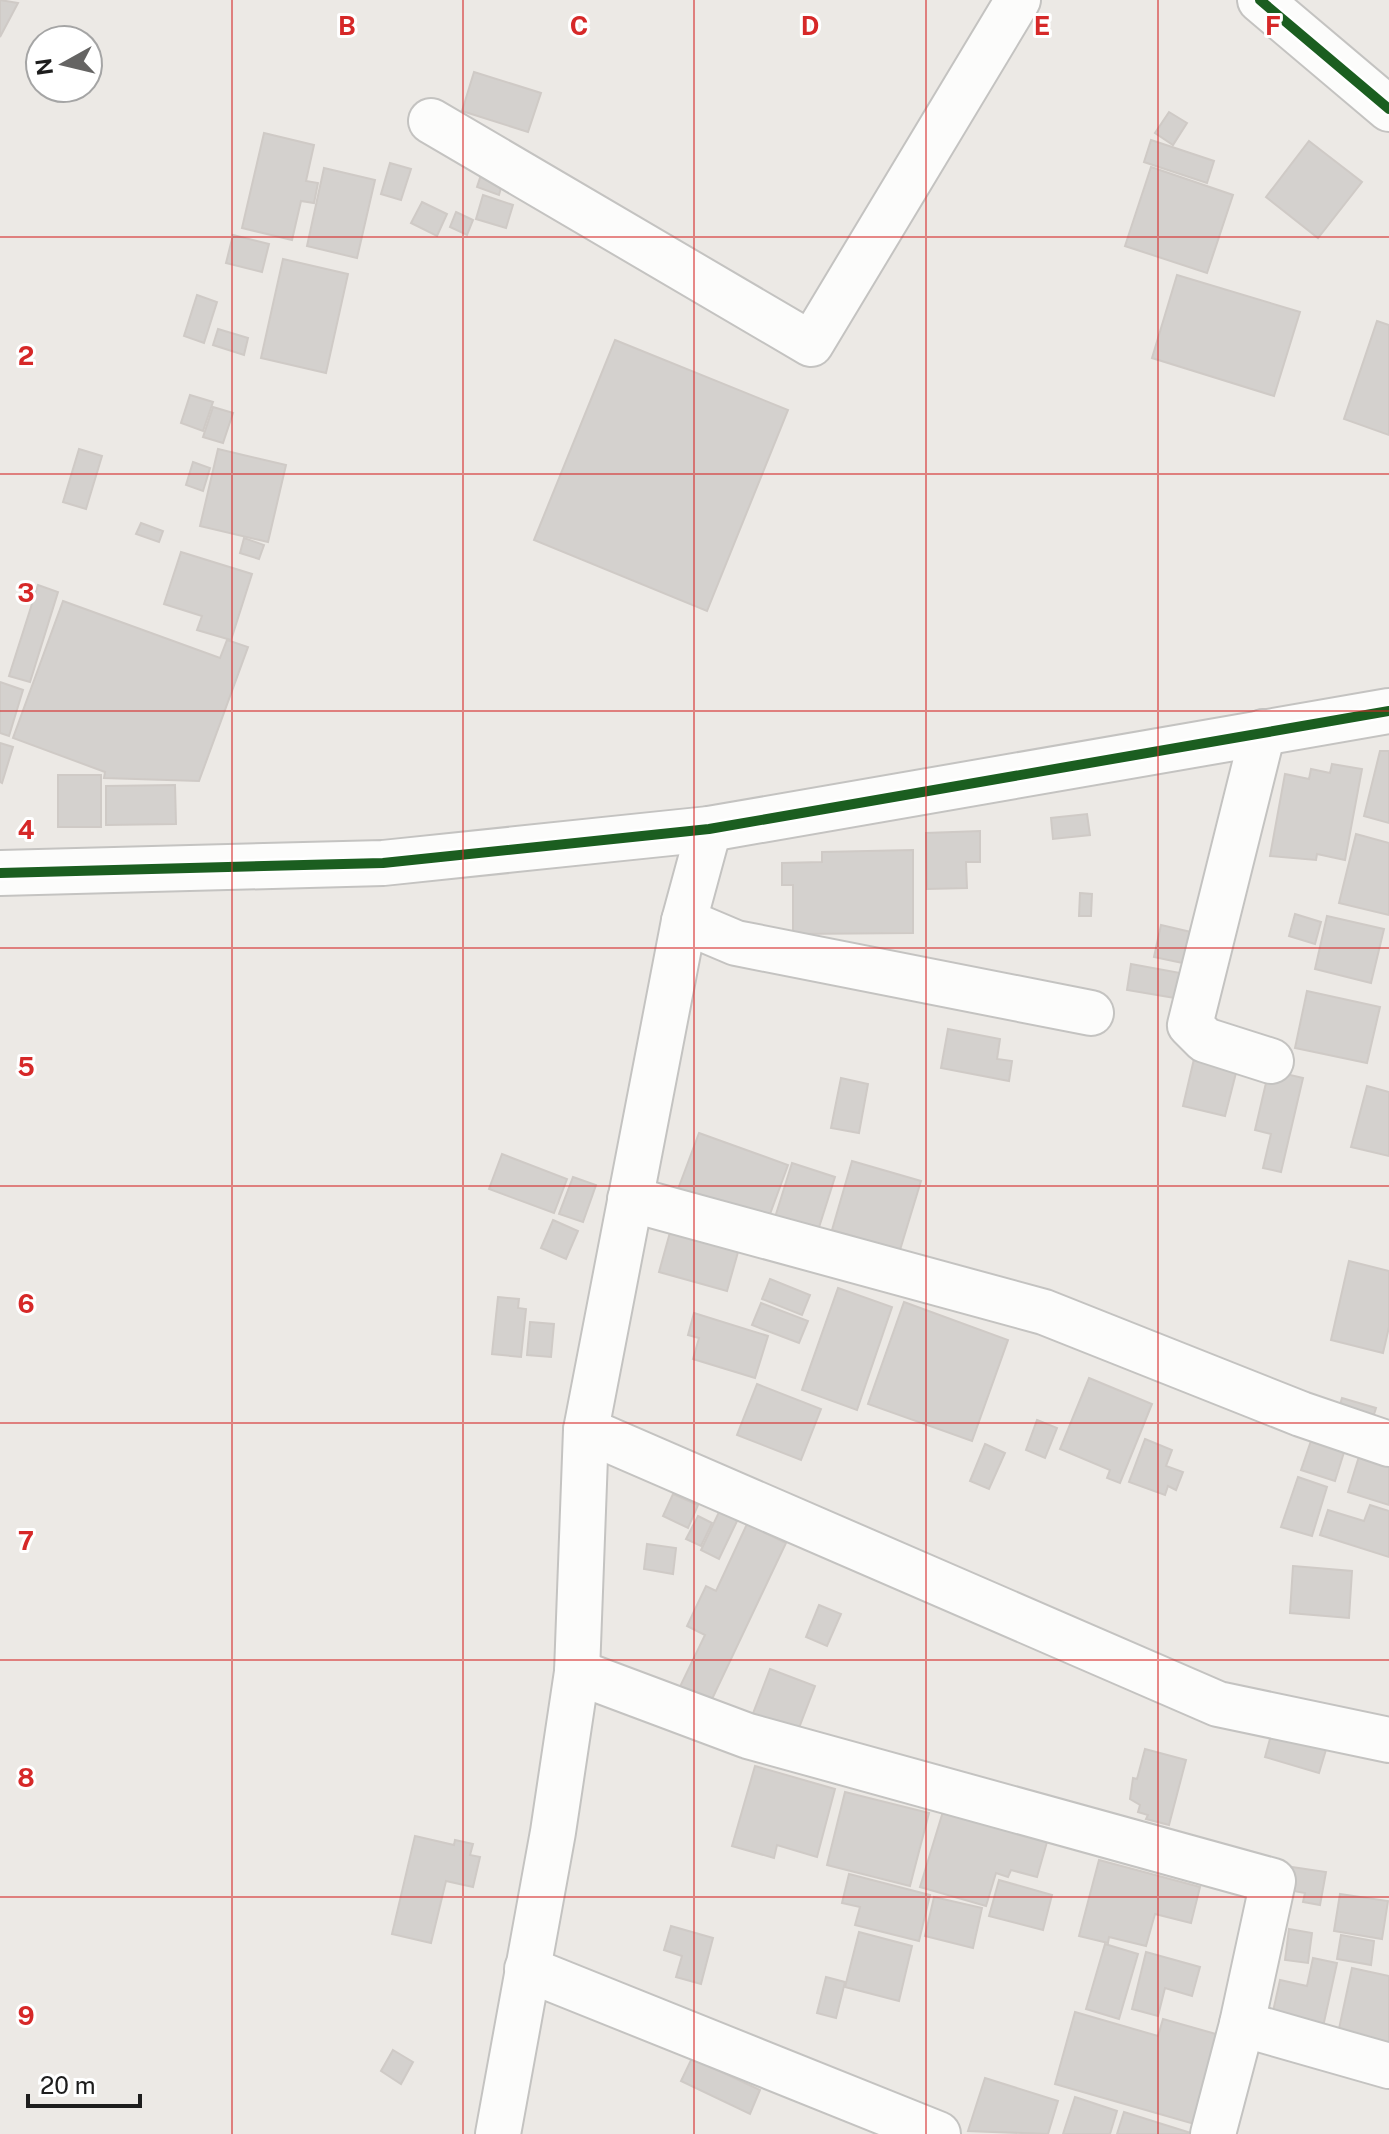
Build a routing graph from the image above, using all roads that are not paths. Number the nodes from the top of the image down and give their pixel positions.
1 (1018, 0) edge
2 (1260, 0) edge
3 (1389, 109) edge
4 (431, 121) dead end
5 (1389, 711) edge
6 (1263, 732) junction
7 (709, 829) junction
8 (0, 873) edge
9 (684, 921) junction
10 (1091, 1013) dead end
11 (1271, 1061) dead end
12 (630, 1199) junction
13 (586, 1430) junction
14 (1389, 1444) edge
15 (577, 1672) junction
16 (1389, 1740) edge
17 (527, 1969) junction
18 (1242, 2024) junction
19 (1389, 2066) edge
20 (498, 2134) edge
21 (938, 2134) edge
22 (1213, 2134) edge

1 - 4 street
2 - 3 street
5 - 6 street
6 - 7 street
6 - 11 street
7 - 8 street
7 - 9 street
9 - 10 street
9 - 12 street
12 - 13 street
12 - 14 street
13 - 15 street
13 - 16 street
15 - 17 street
15 - 18 street
17 - 20 street
17 - 21 street
18 - 19 street
18 - 22 street

